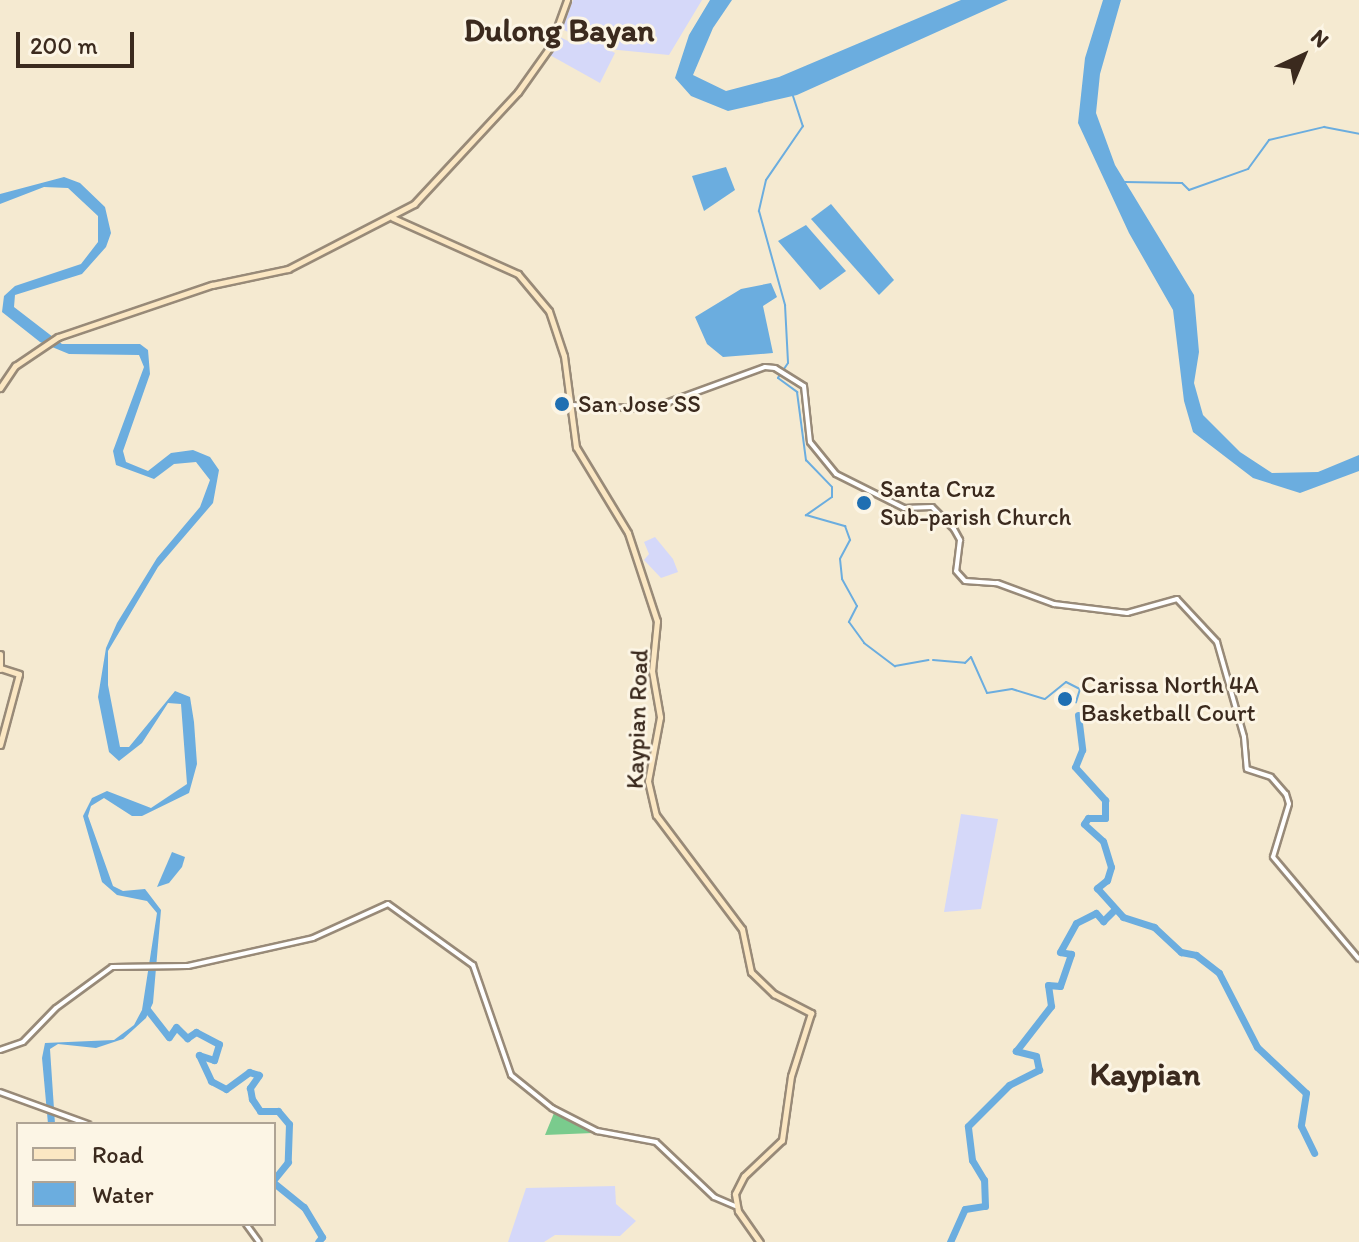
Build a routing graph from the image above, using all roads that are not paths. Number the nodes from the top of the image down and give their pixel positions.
1 (567, 0) edge
2 (393, 218) junction
3 (0, 388) edge
4 (569, 405) junction
5 (0, 654) edge
6 (0, 669) edge
7 (0, 745) edge
8 (1359, 959) edge
9 (0, 1050) edge
10 (0, 1092) edge
11 (82, 1122) edge
12 (735, 1206) junction
13 (760, 1242) edge

1 - 2 main road
2 - 3 main road
2 - 4 main road, Kaypian Road
4 - 8 street
4 - 12 main road, Kaypian Road
5 - 6 main road
6 - 7 main road
9 - 12 street
10 - 11 street
12 - 13 main road

